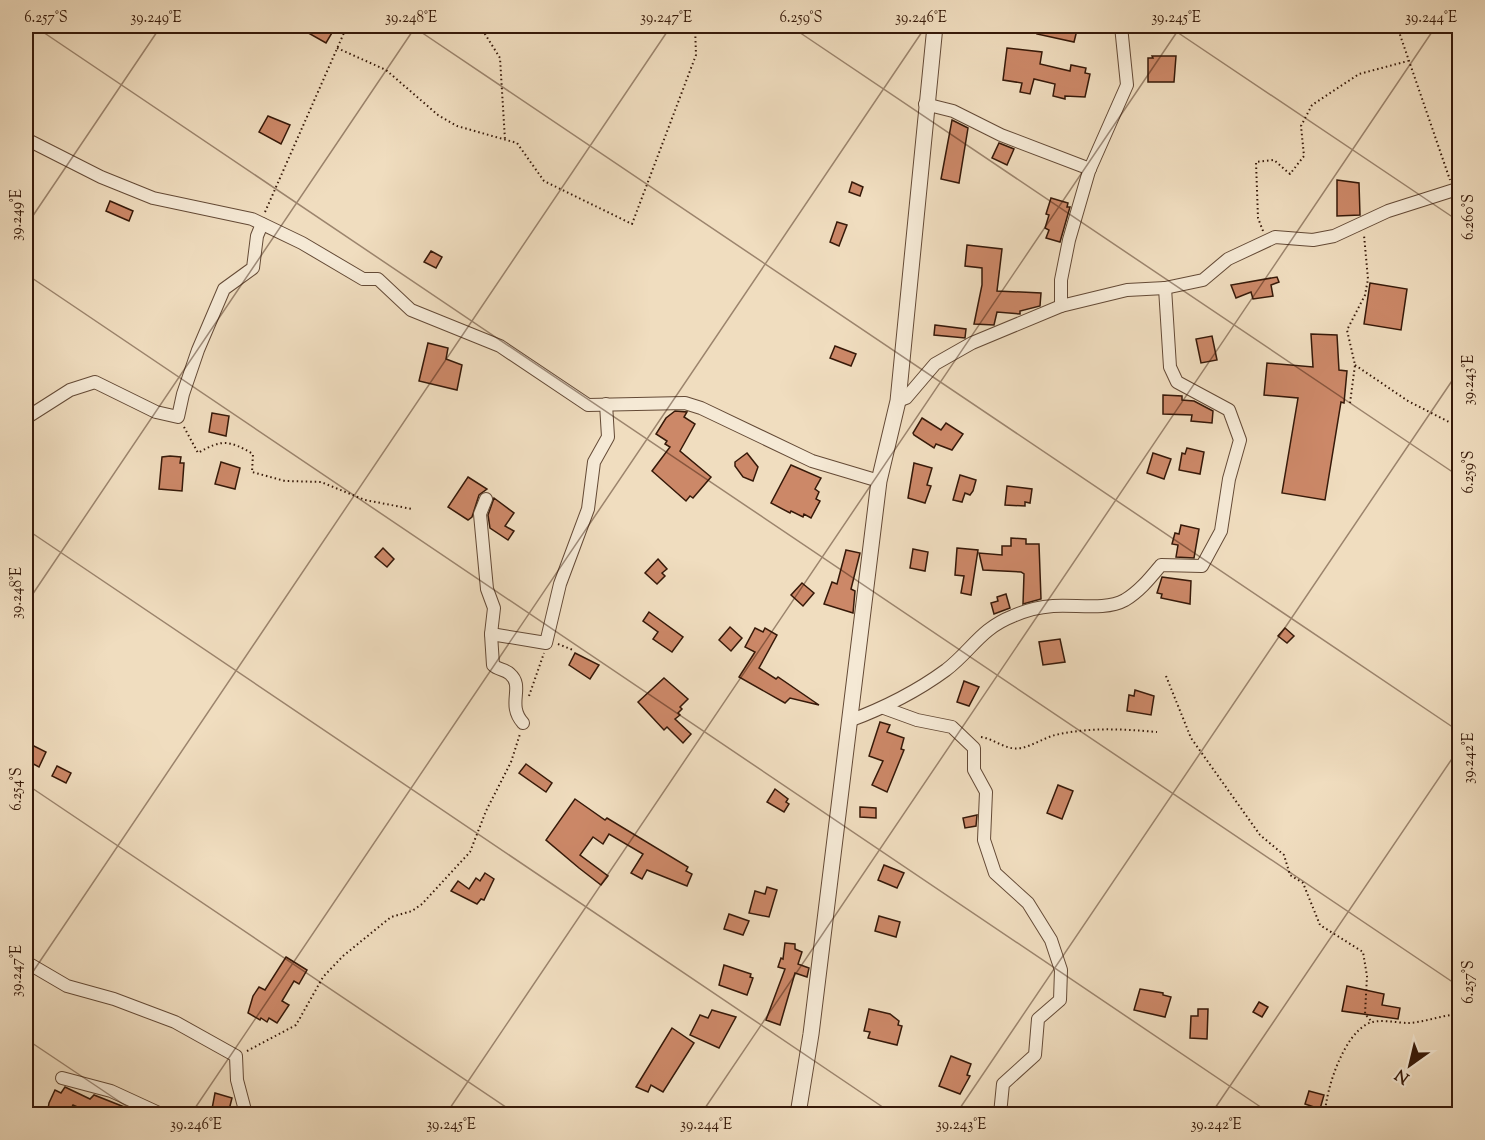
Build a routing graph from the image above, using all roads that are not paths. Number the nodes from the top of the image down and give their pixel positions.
1 (935, 26) edge
2 (1121, 26) edge
3 (925, 104) junction
4 (26, 139) edge
5 (1090, 169) junction
6 (1454, 190) road end
7 (262, 224) junction
8 (1165, 288) junction
9 (1061, 306) junction
10 (898, 401) junction
11 (606, 404) junction
12 (26, 418) edge
13 (879, 481) junction
14 (486, 499) dead end
15 (491, 634) junction
16 (884, 708) junction
17 (849, 721) junction
18 (523, 723) road end
19 (26, 962) edge
20 (62, 1078) dead end
21 (161, 1114) edge
22 (246, 1114) edge
23 (798, 1114) edge
24 (1000, 1114) edge

1 - 3 street
2 - 5 street
3 - 5 street
3 - 10 street
4 - 7 street
5 - 9 street
6 - 8 street
7 - 11 street
7 - 12 street
8 - 9 street
8 - 16 street
9 - 10 street
10 - 13 street
11 - 13 street
11 - 15 street
13 - 17 street
14 - 15 street
15 - 18 street
16 - 17 street
16 - 24 street
17 - 23 street
19 - 22 street
20 - 21 street

